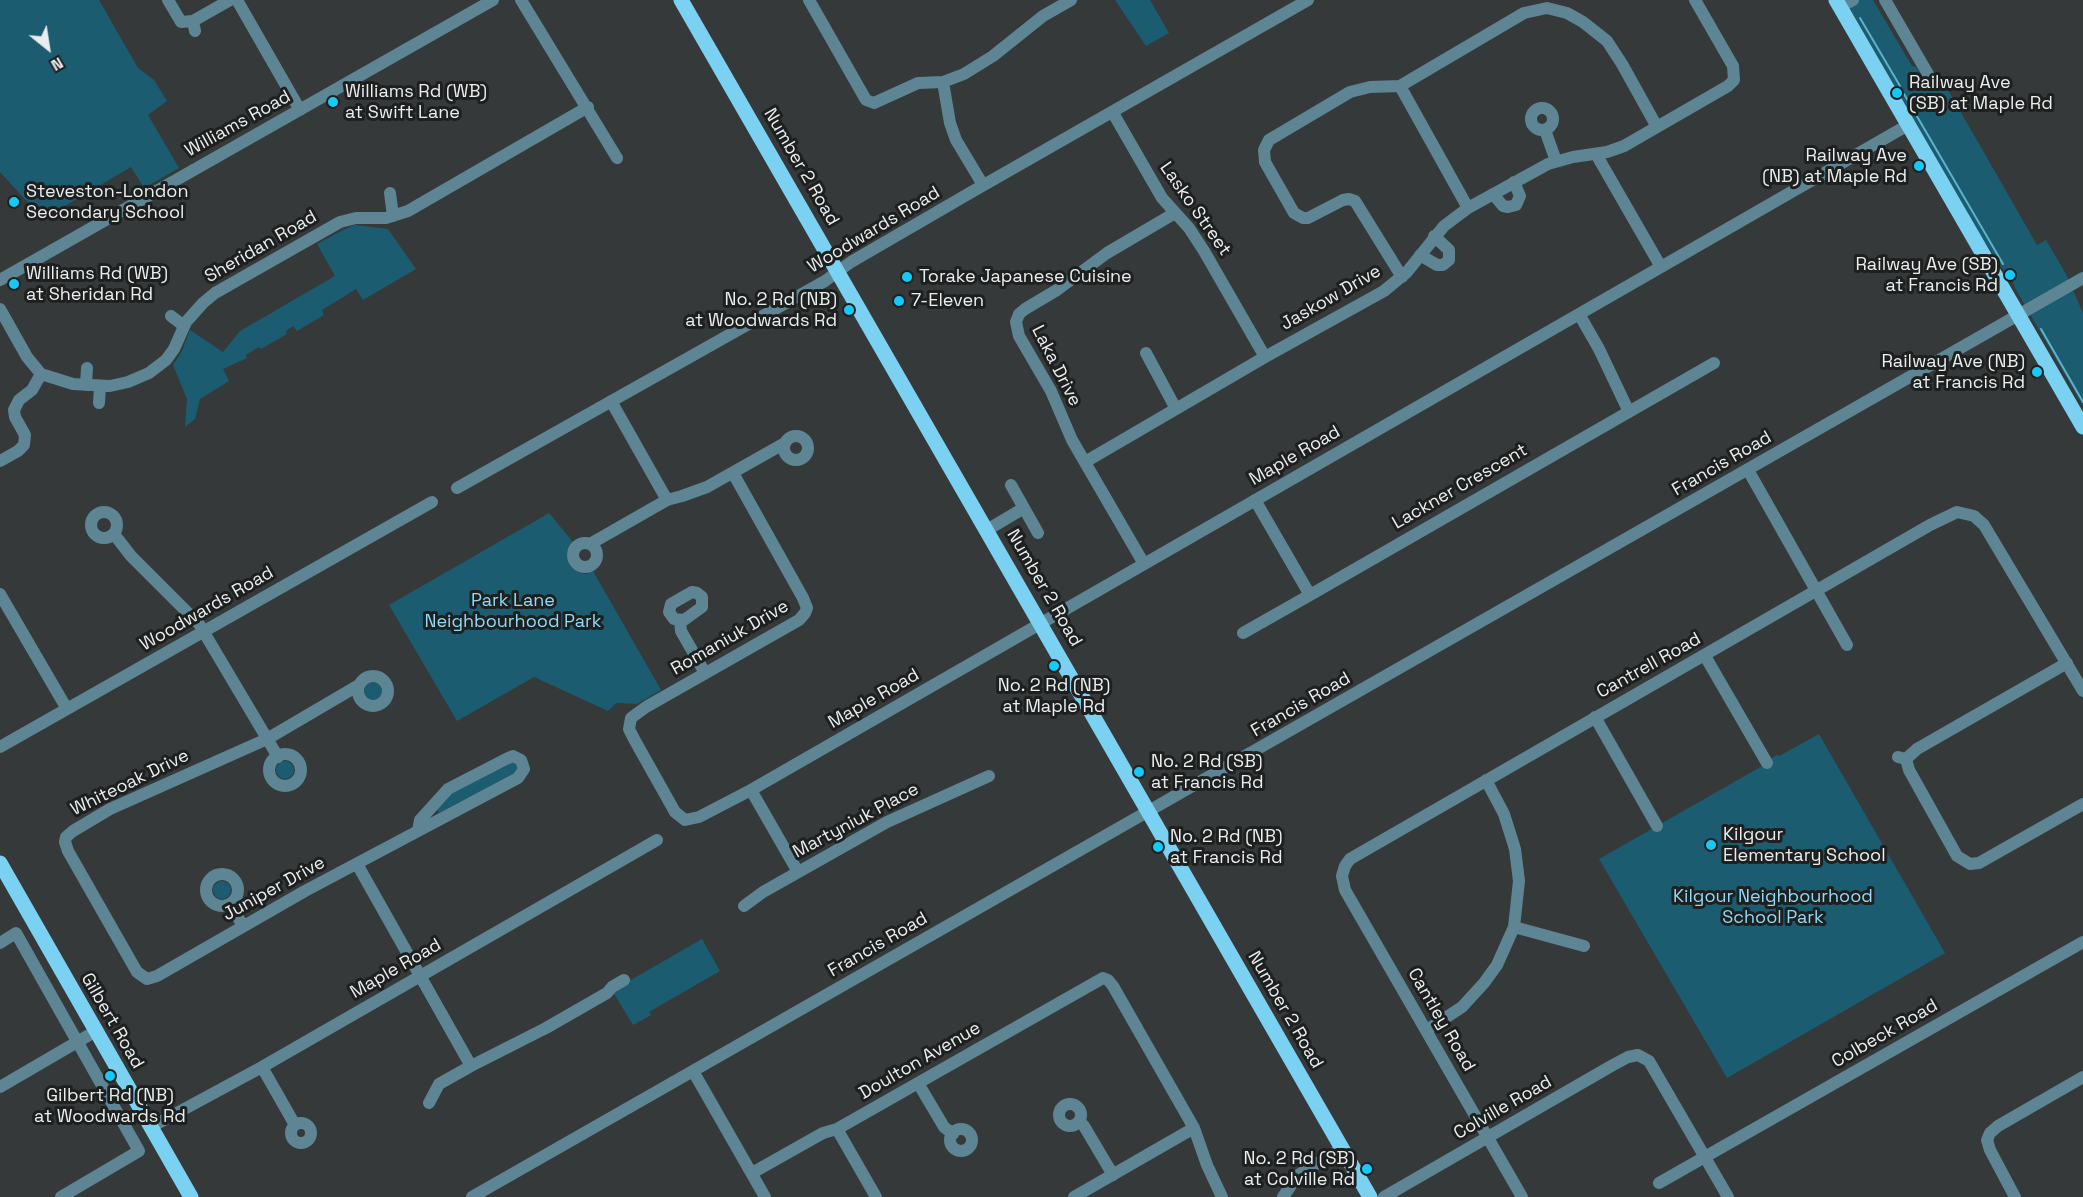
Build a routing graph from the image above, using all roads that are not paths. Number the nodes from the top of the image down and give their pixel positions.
1 (168, 0) edge
2 (230, 0) edge
3 (237, 0) edge
4 (493, 0) edge
5 (521, 0) edge
6 (681, 0) edge
7 (809, 0) edge
8 (1071, 0) edge
9 (1308, 0) edge
10 (1695, 0) edge
11 (1885, 0) edge
12 (1843, 2) edge
13 (1928, 74) dead end
14 (943, 82) junction
15 (1400, 86) junction
16 (588, 107) junction
17 (300, 110) junction
18 (1113, 113) junction
19 (1908, 125) junction
20 (1658, 127) junction
21 (1545, 130) dead end
22 (1596, 154) junction
23 (617, 158) dead end
24 (1556, 161) junction
25 (1514, 182) junction
26 (983, 185) junction
27 (390, 193) dead end
28 (1493, 194) junction
29 (1468, 208) junction
30 (1175, 213) junction
31 (393, 216) junction
32 (1434, 236) junction
33 (1420, 255) junction
34 (1661, 267) junction
35 (838, 272) junction
36 (1402, 277) junction
37 (2083, 278) edge
38 (0, 280) edge
39 (0, 309) edge
40 (1579, 314) junction
41 (2019, 315) junction
42 (171, 316) dead end
43 (184, 326) junction
44 (1146, 353) dead end
45 (1265, 357) junction
46 (1714, 363) dead end
47 (87, 368) dead end
48 (41, 374) junction
49 (86, 385) junction
50 (100, 386) junction
51 (611, 401) junction
52 (99, 403) dead end
53 (1176, 408) junction
54 (1629, 412) junction
55 (2083, 427) edge
56 (784, 443) dead end
57 (0, 461) edge
58 (1085, 462) junction
59 (1748, 470) junction
60 (733, 473) junction
61 (1011, 485) dead end
62 (457, 488) dead end
63 (667, 500) junction
64 (1255, 500) junction
65 (432, 502) dead end
66 (1024, 508) junction
67 (987, 530) junction
68 (1038, 533) dead end
69 (114, 534) dead end
70 (590, 544) dead end
71 (1144, 564) junction
72 (1817, 591) junction
73 (0, 594) edge
74 (1310, 595) junction
75 (680, 621) dead end
76 (1042, 624) junction
77 (204, 632) junction
78 (1243, 633) dead end
79 (1847, 645) dead end
80 (1705, 656) junction
81 (2067, 663) junction
82 (705, 673) junction
83 (359, 685) dead end
84 (2083, 691) edge
85 (67, 709) junction
86 (1595, 717) junction
87 (267, 739) junction
88 (0, 747) edge
89 (278, 757) dead end
90 (1767, 763) dead end
91 (989, 776) dead end
92 (1486, 780) junction
93 (751, 790) junction
94 (2083, 804) edge
95 (1150, 812) junction
96 (699, 817) joint
97 (1657, 826) dead end
98 (418, 831) junction
99 (657, 840) dead end
100 (1350, 859) joint
101 (0, 863) edge
102 (357, 864) junction
103 (798, 872) junction
104 (230, 904) dead end
105 (744, 906) dead end
106 (243, 926) junction
107 (1514, 927) junction
108 (2083, 942) edge
109 (0, 943) edge
110 (1584, 946) dead end
111 (420, 976) junction
112 (624, 980) dead end
113 (147, 984) joint
114 (1427, 1030) junction
115 (96, 1031) junction
116 (78, 1042) junction
117 (471, 1066) junction
118 (262, 1067) junction
119 (693, 1071) junction
120 (2083, 1077) edge
121 (918, 1083) junction
122 (0, 1087) edge
123 (429, 1103) dead end
124 (1079, 1121) dead end
125 (295, 1125) dead end
126 (151, 1127) junction
127 (1194, 1128) junction
128 (837, 1129) junction
129 (952, 1134) dead end
130 (1488, 1137) junction
131 (1341, 1148) junction
132 (1705, 1158) junction
133 (752, 1173) junction
134 (1113, 1175) junction
135 (1659, 1183) dead end
136 (61, 1197) edge
137 (191, 1197) edge
138 (472, 1197) edge
139 (765, 1197) edge
140 (876, 1197) edge
141 (1074, 1197) edge
142 (1222, 1197) edge
143 (1284, 1197) edge
144 (1370, 1197) edge
145 (1384, 1197) edge
146 (1522, 1197) edge
147 (1728, 1197) edge
148 (2015, 1197) edge

1 - 2 street
3 - 17 street
4 - 17 street, Williams Road
5 - 16 street
6 - 35 main road, Number 2 Road
7 - 14 street
8 - 14 street
9 - 18 street, Woodwards Road
10 - 20 street, Jaskow Drive
11 - 13 street
12 - 19 main road
14 - 26 street
15 - 20 street
15 - 29 street
15 - 36 street
16 - 23 street
16 - 31 street, Sheridan Road
17 - 38 street, Williams Road
18 - 26 street, Woodwards Road
18 - 30 street, Lasko Street
19 - 34 street, Maple Road
19 - 41 main road
20 - 22 street, Jaskow Drive
21 - 24 street
22 - 24 street, Jaskow Drive
22 - 34 street
24 - 25 street, Jaskow Drive
25 - 28 street, Jaskow Drive
25 - 28 street
26 - 35 street, Woodwards Road
27 - 31 street
28 - 29 street, Jaskow Drive
29 - 32 street, Jaskow Drive
30 - 45 street, Lasko Street
30 - 58 street, Laka Drive
31 - 43 street, Sheridan Road
32 - 33 street, Jaskow Drive
32 - 33 street
33 - 36 street, Jaskow Drive
34 - 40 street, Maple Road
35 - 51 street, Woodwards Road
35 - 67 main road, Number 2 Road
36 - 45 street, Jaskow Drive
37 - 41 street, Francis Road
39 - 48 street
40 - 54 street
40 - 64 street, Maple Road
41 - 55 main road
41 - 59 street, Francis Road
42 - 43 street
43 - 50 street, Sheridan Road
44 - 53 street
45 - 53 street, Jaskow Drive
46 - 54 street, Lackner Crescent
47 - 49 street
48 - 49 street, Sheridan Road
48 - 57 street
49 - 50 street, Sheridan Road
50 - 52 street
51 - 62 street, Woodwards Road
51 - 63 street
53 - 58 street, Jaskow Drive
54 - 74 street, Lackner Crescent
56 - 60 street
58 - 71 street, Laka Drive
59 - 72 street
59 - 95 street, Francis Road
60 - 63 street
60 - 82 street, Romaniuk Drive
61 - 66 street
63 - 70 street
64 - 71 street, Maple Road
64 - 74 street
65 - 77 street, Woodwards Road
66 - 67 street
66 - 68 street
67 - 76 main road, Number 2 Road
69 - 77 street
71 - 76 street, Maple Road
72 - 79 street
72 - 80 street, Cantrell Road
72 - 81 street, Cantrell Road
73 - 85 street
74 - 78 street, Lackner Crescent
75 - 82 street
76 - 93 street, Maple Road
76 - 95 main road, Number 2 Road
77 - 85 street, Woodwards Road
77 - 87 street
80 - 86 street, Cantrell Road
80 - 90 street
81 - 84 street
81 - 94 street
82 - 96 street, Romaniuk Drive
83 - 87 street, Whiteoak Drive
85 - 88 street, Woodwards Road
86 - 92 street, Cantrell Road
86 - 97 street
87 - 89 street
87 - 113 street, Whiteoak Drive
91 - 103 street, Martyniuk Place
92 - 100 street, Cantrell Road
92 - 107 street
93 - 96 street, Maple Road
93 - 103 street
95 - 119 street, Francis Road
95 - 131 main road, Number 2 Road
98 - 98 street, Juniper Drive
98 - 102 street, Juniper Drive
99 - 111 street, Maple Road
100 - 114 street, Cantley Road
101 - 115 main road, Gilbert Road
102 - 106 street, Juniper Drive
102 - 111 street
103 - 105 street, Martyniuk Place
104 - 106 street
106 - 113 street, Juniper Drive
107 - 110 street
107 - 114 street
108 - 132 street, Colbeck Road
109 - 116 street
111 - 117 street
111 - 118 street, Maple Road
112 - 117 street
114 - 130 street, Cantley Road
115 - 116 street
115 - 126 main road, Gilbert Road
116 - 122 street
116 - 136 street
117 - 123 street
118 - 125 street
118 - 126 street, Maple Road
119 - 133 street
119 - 138 street, Francis Road
120 - 148 street
121 - 127 street, Doulton Avenue
121 - 128 street, Doulton Avenue
121 - 129 street
124 - 134 street
126 - 137 main road, Gilbert Road
127 - 134 street
127 - 142 street
128 - 133 street, Doulton Avenue
128 - 140 street
130 - 132 street, Colville Road
130 - 145 street, Colville Road
130 - 146 street, Cantley Road
131 - 143 street
131 - 144 main road, Number 2 Road
132 - 135 street, Colbeck Road
132 - 147 street
133 - 139 street
134 - 141 street

